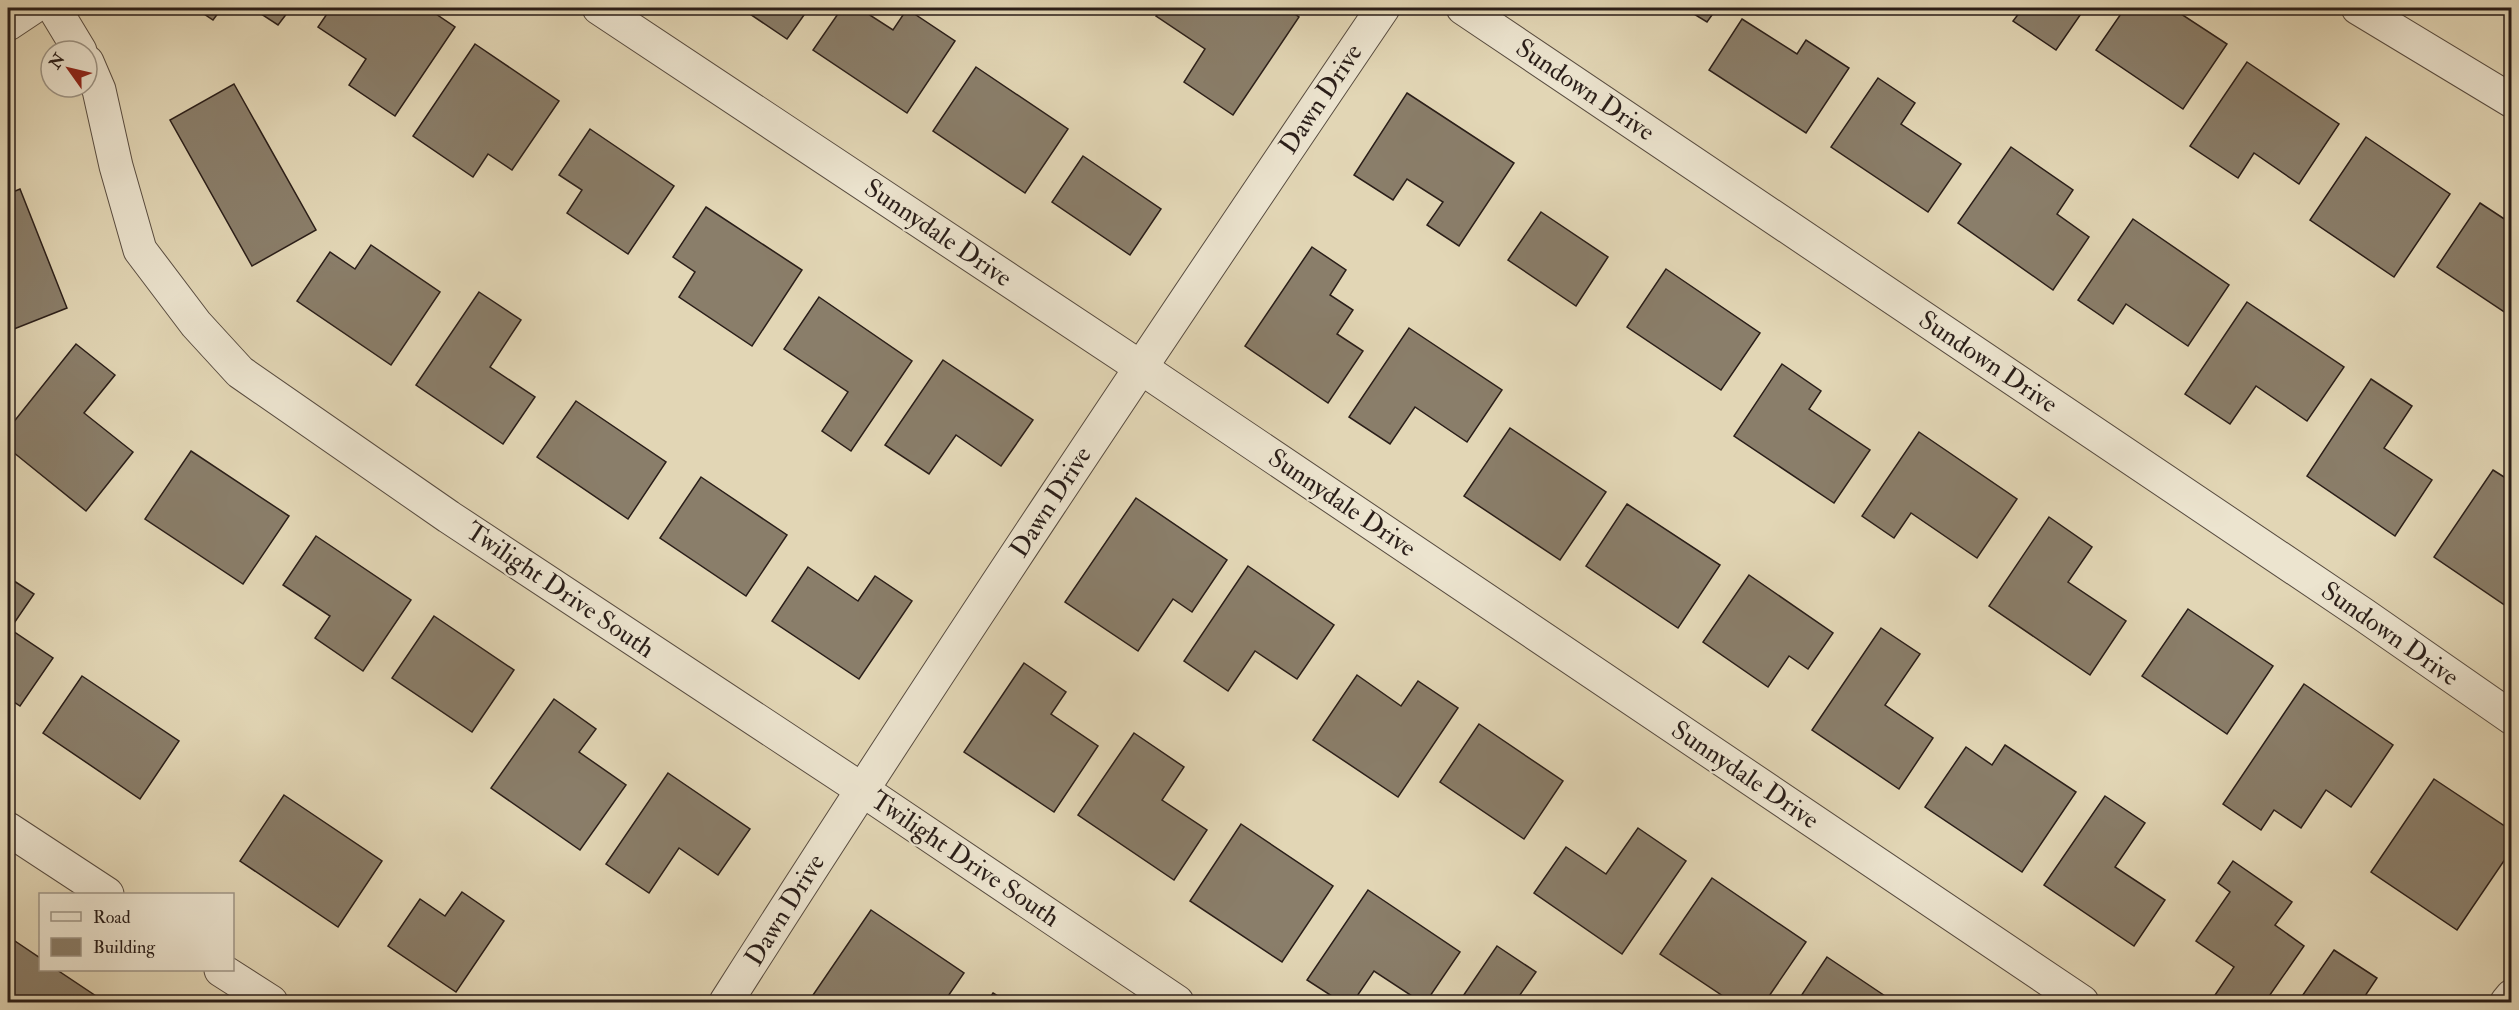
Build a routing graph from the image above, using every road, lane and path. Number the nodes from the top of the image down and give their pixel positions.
1 (32, 8) edge
2 (54, 8) edge
3 (600, 8) edge
4 (1383, 8) edge
5 (1463, 8) edge
6 (2358, 8) edge
7 (8, 24) edge
8 (73, 39) edge
9 (99, 90) edge
10 (2511, 101) edge
11 (1140, 367) junction
12 (2511, 718) edge
13 (861, 789) junction
14 (8, 829) edge
15 (105, 893) edge
16 (224, 971) edge
17 (2511, 996) edge
18 (271, 1002) edge
19 (726, 1002) edge
20 (1177, 1002) edge
21 (2082, 1002) edge
22 (2507, 1002) edge

1 - 7 street
2 - 8 street
3 - 11 street, Sunnydale Drive
4 - 11 street, Dawn Drive
5 - 12 street, Sundown Drive
6 - 10 street
9 - 13 street, Twilight Drive South
11 - 13 street, Dawn Drive
11 - 21 street, Sunnydale Drive
13 - 19 street, Dawn Drive
13 - 20 street, Twilight Drive South
14 - 15 street
16 - 18 street
17 - 22 street

